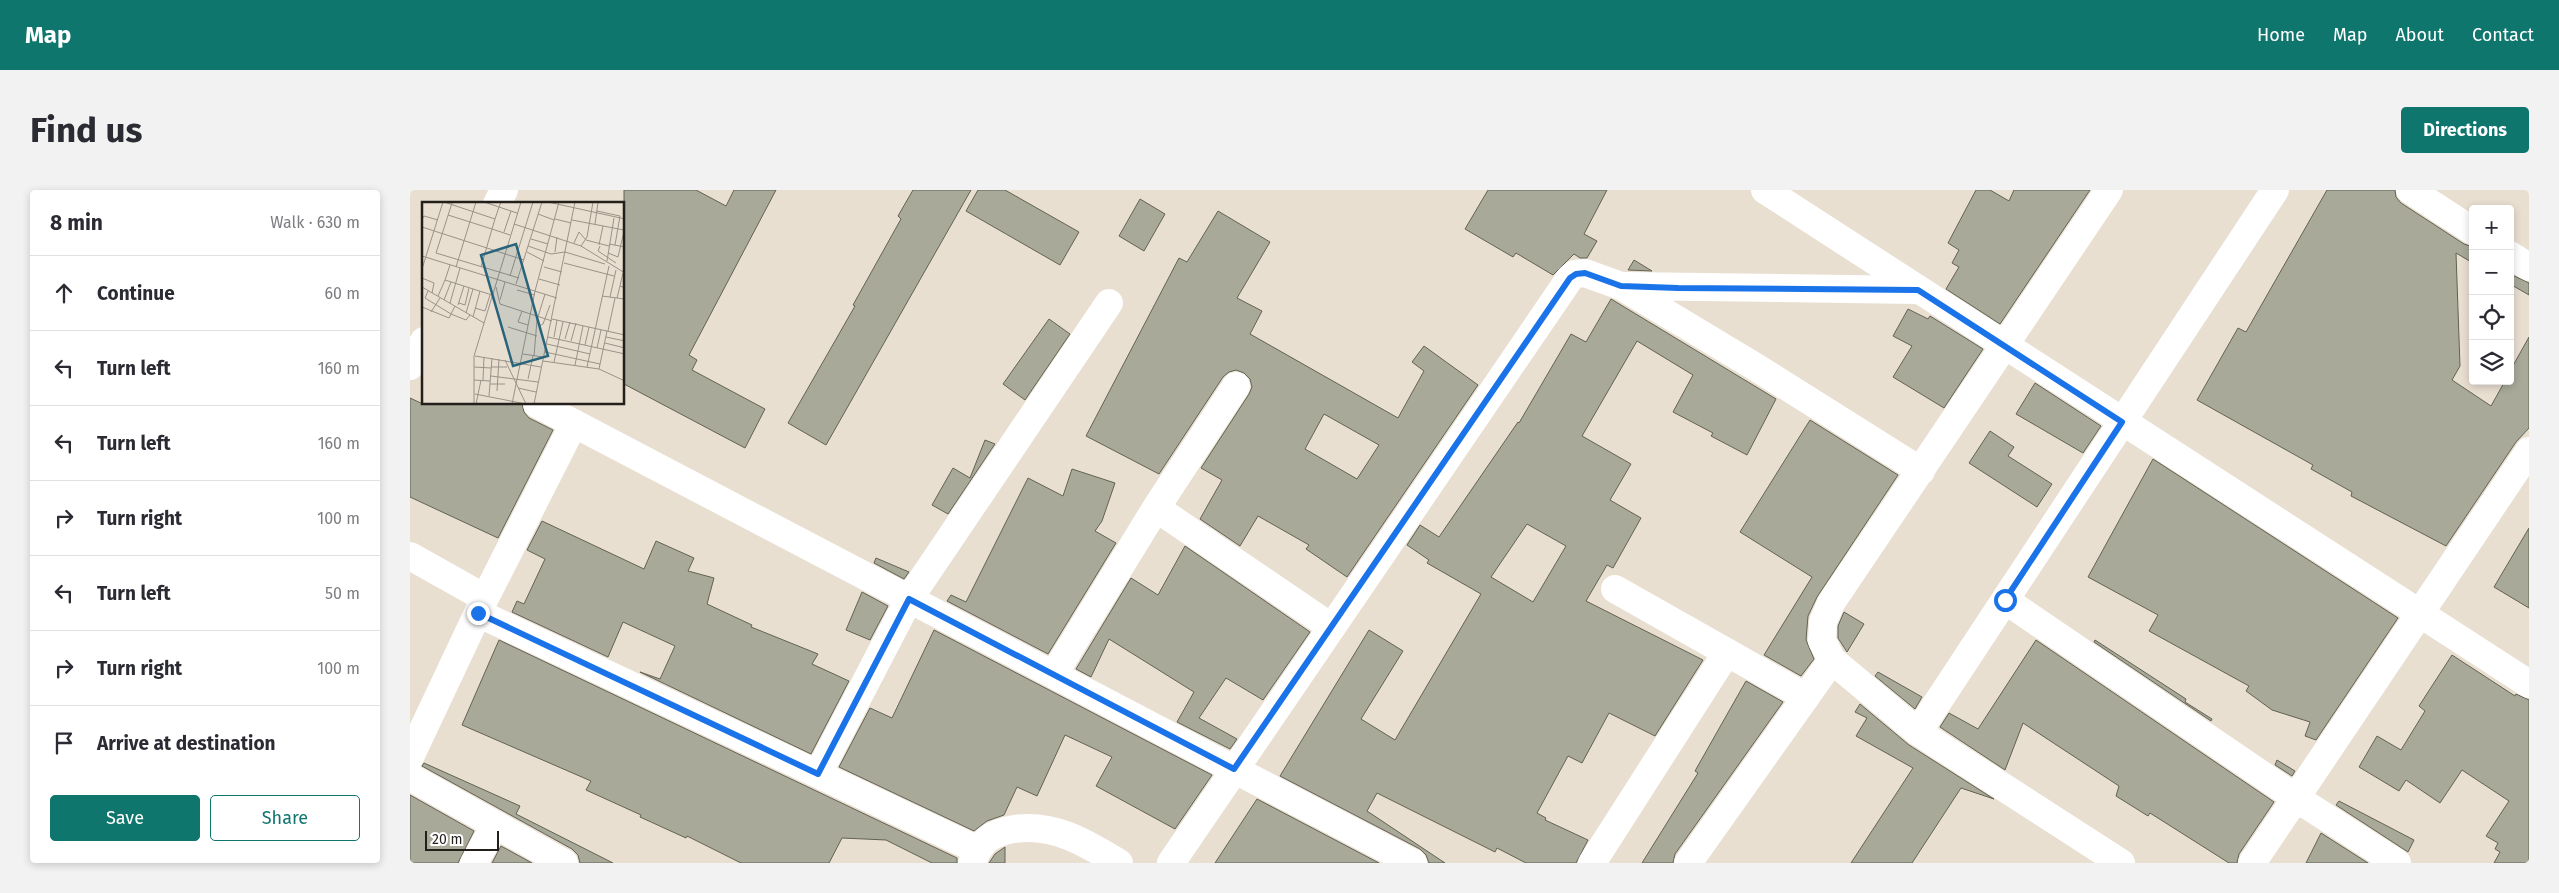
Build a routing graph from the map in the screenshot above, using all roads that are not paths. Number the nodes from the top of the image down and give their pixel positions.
1 (504, 190) edge
2 (1764, 190) edge
3 (2109, 190) edge
4 (2275, 190) edge
5 (2410, 190) edge
6 (498, 202) edge
7 (2469, 228) edge
8 (2514, 258) edge
9 (2529, 267) edge
10 (1621, 286) junction
11 (1918, 290) junction
12 (1110, 303) dead end
13 (2005, 346) junction
14 (1236, 386) dead end
15 (539, 405) edge
16 (2122, 422) junction
17 (574, 423) junction
18 (2529, 451) edge
19 (1921, 471) junction
20 (1156, 508) junction
21 (410, 556) edge
22 (1615, 589) dead end
23 (909, 599) junction
24 (2005, 600) junction
25 (481, 605) junction
26 (2420, 614) junction
27 (1331, 627) junction
28 (1727, 652) junction
29 (1832, 660) junction
30 (1054, 674) junction
31 (2529, 684) edge
32 (1806, 697) junction
33 (1918, 732) junction
34 (410, 757) edge
35 (1234, 769) junction
36 (818, 774) junction
37 (410, 777) edge
38 (2296, 798) junction
39 (495, 824) junction
40 (975, 856) edge
41 (474, 863) edge
42 (564, 863) edge
43 (1119, 863) edge
44 (1171, 863) edge
45 (1414, 863) edge
46 (1592, 863) edge
47 (1688, 863) edge
48 (2121, 863) edge
49 (2252, 863) edge
50 (2397, 863) edge

1 - 6 street
2 - 11 street
3 - 13 street
4 - 16 street
5 - 7 street
8 - 9 street
10 - 11 street
10 - 19 street
10 - 27 street
11 - 13 street
12 - 23 street
13 - 16 street
13 - 19 street
14 - 20 street
15 - 17 street
16 - 24 street
16 - 26 street
17 - 23 street
17 - 25 street
18 - 26 street
19 - 29 street
20 - 27 street
20 - 30 street
21 - 25 street
22 - 28 street
23 - 30 street
23 - 36 street
24 - 33 street
24 - 38 street
25 - 34 street
25 - 36 street
26 - 31 street
26 - 38 street
27 - 35 street
28 - 32 street
28 - 46 street
29 - 32 street
29 - 33 street
30 - 35 street
32 - 47 street
33 - 48 street
35 - 44 street
35 - 45 street
36 - 40 street
37 - 39 street
38 - 49 street
38 - 50 street
39 - 41 street
39 - 42 street
40 - 43 street

